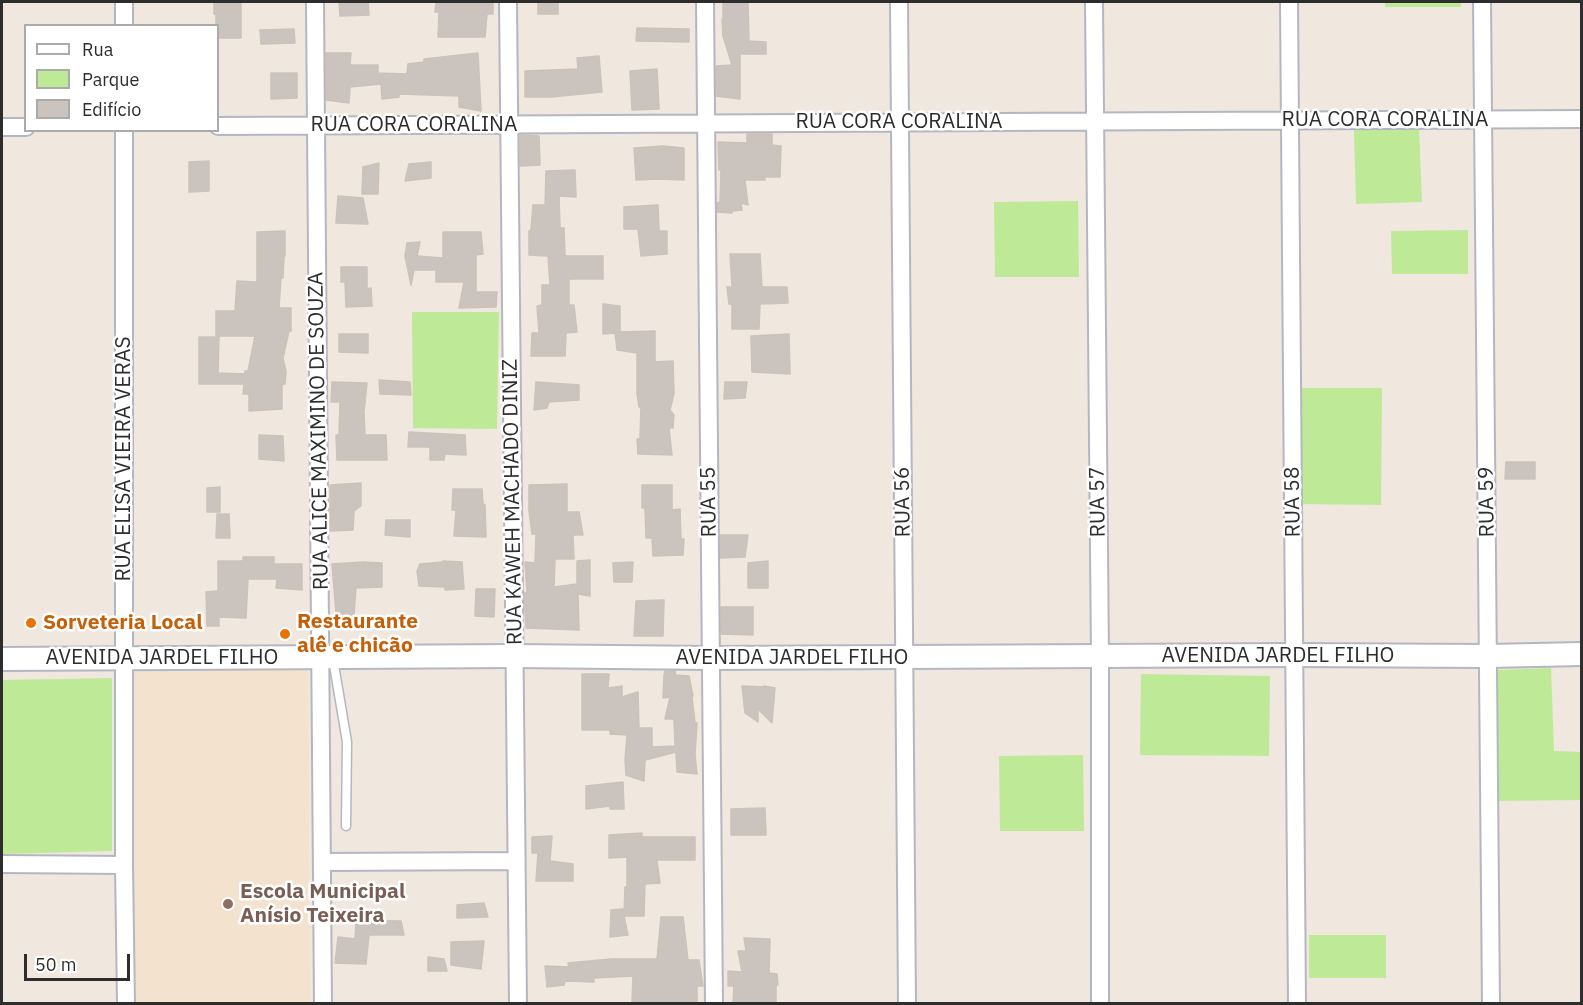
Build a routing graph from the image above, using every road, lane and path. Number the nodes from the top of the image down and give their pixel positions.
1 (124, 2) edge
2 (315, 2) edge
3 (508, 2) edge
4 (705, 2) edge
5 (899, 2) edge
6 (1094, 2) edge
7 (1288, 2) edge
8 (1482, 2) edge
9 (124, 24) edge
10 (1483, 119) junction
11 (1581, 119) edge
12 (1289, 120) junction
13 (1094, 121) junction
14 (705, 123) junction
15 (899, 123) junction
16 (508, 124) junction
17 (315, 125) junction
18 (219, 126) edge
19 (2, 127) edge
20 (24, 127) edge
21 (124, 132) edge
22 (1581, 654) edge
23 (1294, 655) junction
24 (515, 656) junction
25 (1488, 656) junction
26 (1100, 657) junction
27 (124, 658) junction
28 (327, 658) junction
29 (711, 658) junction
30 (904, 658) junction
31 (2, 659) edge
32 (346, 826) dead end
33 (516, 861) junction
34 (322, 862) junction
35 (2, 864) edge
36 (124, 865) junction
37 (126, 1004) edge
38 (323, 1004) edge
39 (518, 1004) edge
40 (714, 1004) edge
41 (907, 1004) edge
42 (1100, 1004) edge
43 (1297, 1004) edge
44 (1491, 1004) edge

1 - 9 street
2 - 17 street, RUA ALICE MAXIMINO DE SOUZA
3 - 16 street, RUA KAWEH MACHADO DINIZ
4 - 14 street, RUA 55
5 - 15 street, RUA 56
6 - 13 street, RUA 57
7 - 12 street, RUA 58
8 - 10 street, RUA 59
10 - 11 street, RUA CORA CORALINA
10 - 12 street, RUA CORA CORALINA
10 - 25 street, RUA 59
12 - 13 street, RUA CORA CORALINA
12 - 23 street, RUA 58
13 - 15 street, RUA CORA CORALINA
13 - 26 street, RUA 57
14 - 15 street, RUA CORA CORALINA
14 - 16 street, RUA CORA CORALINA
14 - 29 street, RUA 55
15 - 30 street, RUA 56
16 - 17 street, RUA CORA CORALINA
16 - 24 street, RUA KAWEH MACHADO DINIZ
17 - 18 street, RUA CORA CORALINA
17 - 28 street, RUA ALICE MAXIMINO DE SOUZA
19 - 20 street
21 - 27 street, RUA ELISA VIEIRA VERAS
22 - 25 main road, AVENIDA JARDEL FILHO
23 - 25 main road, AVENIDA JARDEL FILHO
23 - 26 main road, AVENIDA JARDEL FILHO
23 - 43 street, RUA 58
24 - 28 main road, AVENIDA JARDEL FILHO
24 - 29 main road, AVENIDA JARDEL FILHO
24 - 33 street, RUA KAWEH MACHADO DINIZ
25 - 44 street, RUA 59
26 - 30 main road, AVENIDA JARDEL FILHO
26 - 42 street, RUA 57
27 - 28 main road, AVENIDA JARDEL FILHO
27 - 31 main road, AVENIDA JARDEL FILHO
27 - 36 street, RUA ELISA VIEIRA VERAS
28 - 32 lane
28 - 34 street, RUA ALICE MAXIMINO DE SOUZA
29 - 30 main road, AVENIDA JARDEL FILHO
29 - 40 street, RUA 55
30 - 41 street, RUA 56
33 - 34 street
33 - 39 street, RUA KAWEH MACHADO DINIZ
34 - 38 street, RUA ALICE MAXIMINO DE SOUZA
35 - 36 street
36 - 37 street, RUA ELISA VIEIRA VERAS

